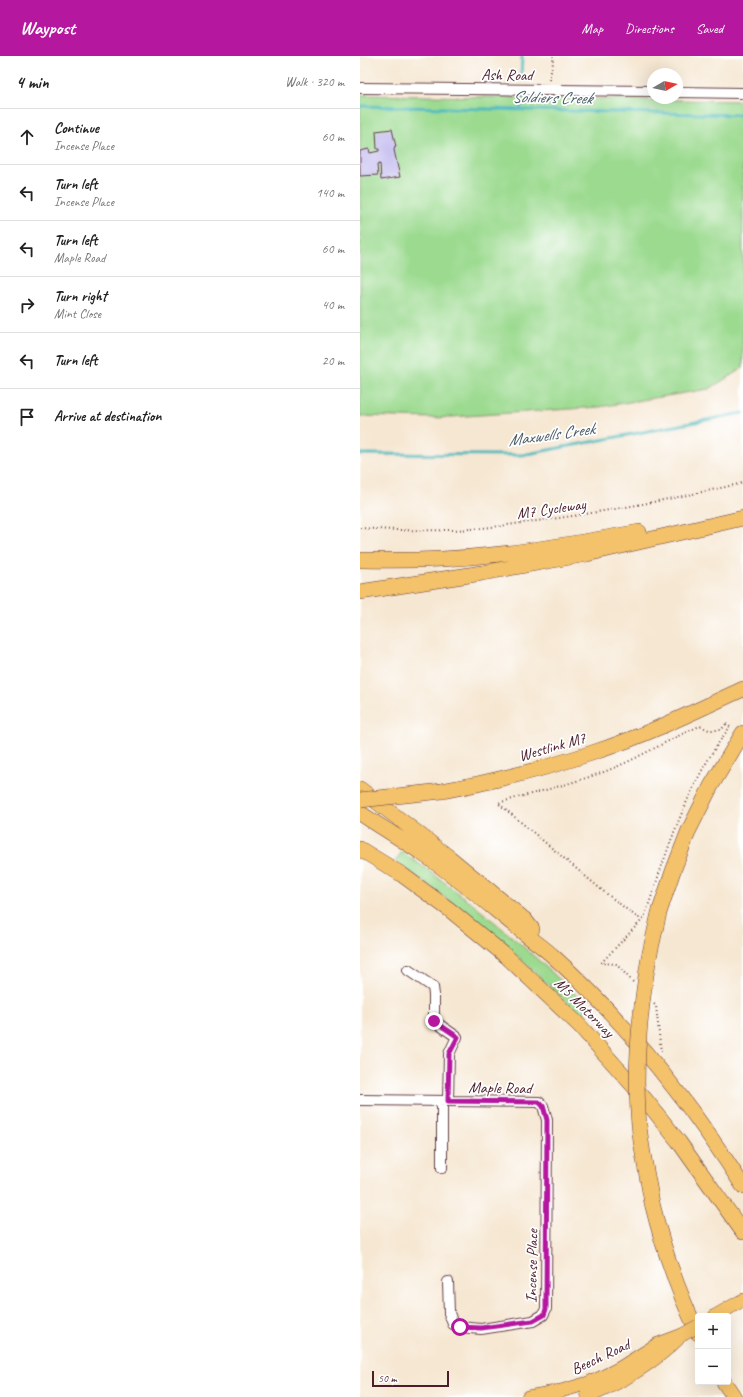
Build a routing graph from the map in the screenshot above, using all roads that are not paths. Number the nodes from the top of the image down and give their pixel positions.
1 (360, 88) edge
2 (647, 92) edge
3 (683, 92) edge
4 (743, 93) edge
5 (743, 514) edge
6 (743, 518) edge
7 (360, 560) edge
8 (360, 592) edge
9 (743, 689) edge
10 (743, 733) edge
11 (360, 789) edge
12 (360, 800) edge
13 (360, 813) edge
14 (360, 849) edge
15 (554, 957) junction
16 (408, 970) dead end
17 (360, 1100) edge
18 (445, 1101) junction
19 (543, 1106) joint
20 (442, 1168) dead end
21 (743, 1186) edge
22 (743, 1232) edge
23 (448, 1282) dead end
24 (743, 1300) edge
25 (720, 1313) edge
26 (695, 1327) edge
27 (695, 1328) edge
28 (682, 1335) junction
29 (592, 1382) junction
30 (726, 1385) edge
31 (528, 1397) edge
32 (589, 1397) edge
33 (734, 1397) edge

1 - 2 street, Ash Road
3 - 4 street
5 - 7 highway
6 - 8 highway
9 - 12 highway, Westlink M7, bridge
10 - 26 highway, bridge
11 - 15 highway
13 - 15 highway, M5 Motorway
14 - 22 highway, M5 Motorway
15 - 21 highway, M5 Motorway
16 - 18 street
17 - 18 street, Maple Road
18 - 19 street, Maple Road
18 - 20 street
19 - 23 street, Incense Place
24 - 25 main road
27 - 28 main road, Beech Road, bridge
28 - 29 main road, Beech Road
28 - 32 main road, Beech Road
29 - 31 main road, Beech Road
29 - 32 highway
30 - 33 highway

